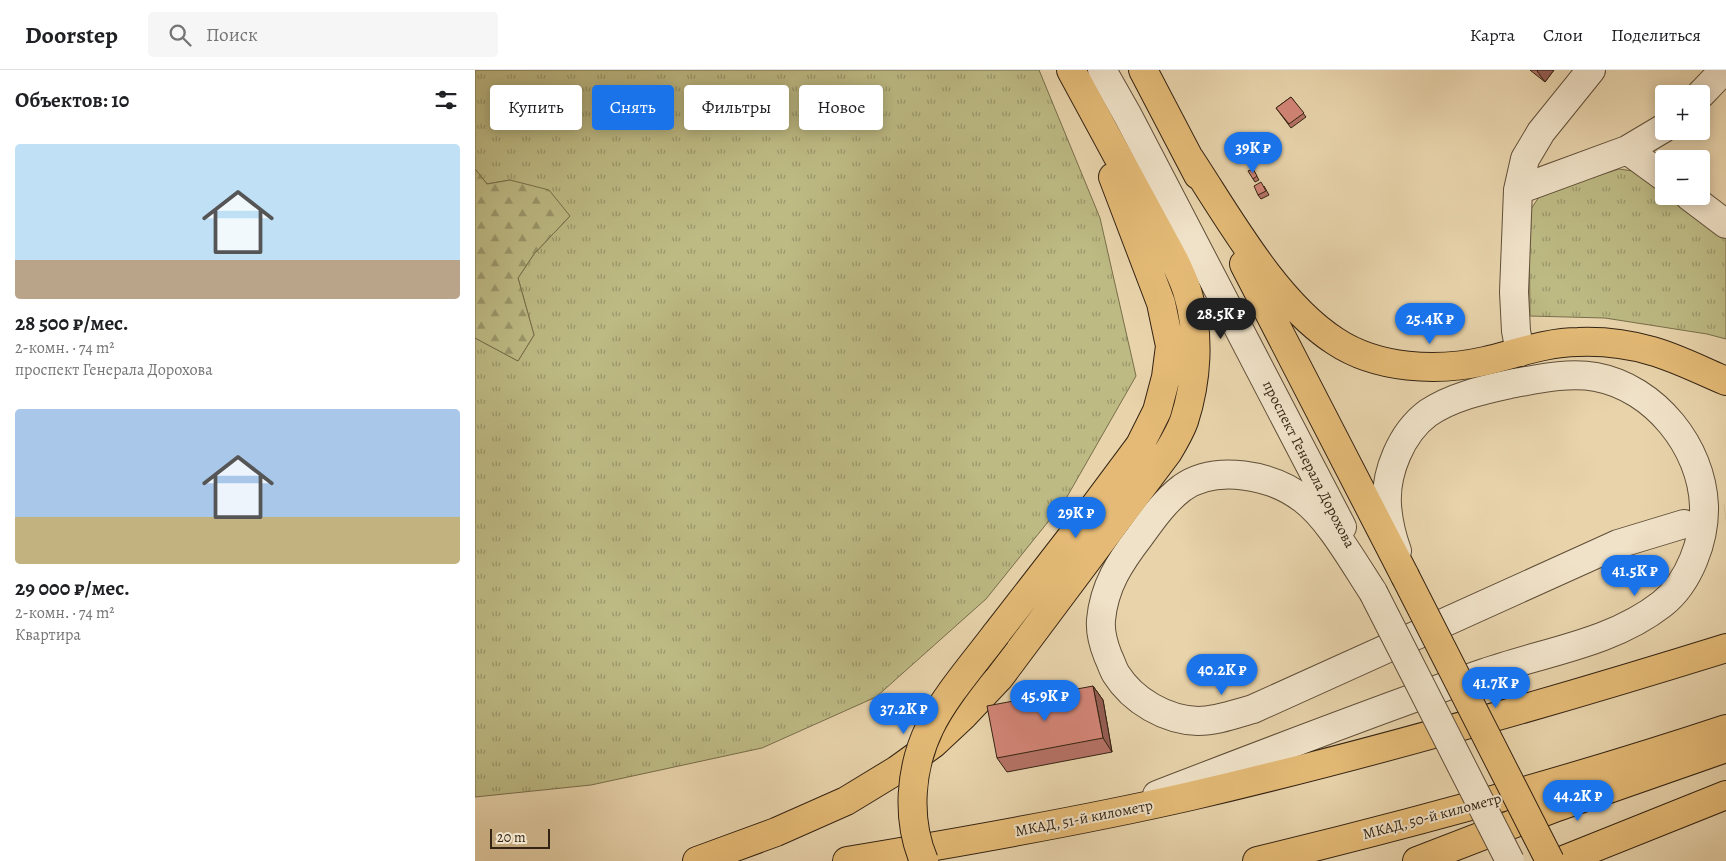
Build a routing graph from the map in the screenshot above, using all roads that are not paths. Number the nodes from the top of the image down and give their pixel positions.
1 (1101, 70) edge
2 (1143, 70) edge
3 (1591, 70) edge
4 (1724, 70) edge
5 (1075, 76) edge
6 (1710, 85) edge
7 (1655, 133) edge
8 (1627, 150) junction
9 (1190, 159) junction
10 (1655, 170) edge
11 (1518, 190) junction
12 (1701, 205) edge
13 (1726, 224) edge
14 (1520, 352) junction
15 (1726, 381) edge
16 (1684, 524) tunnel mouth
17 (1405, 576) junction
18 (1373, 592) junction
19 (1726, 648) edge
20 (1726, 729) edge
21 (1726, 748) edge
22 (1726, 794) edge
23 (1112, 812) junction
24 (697, 861) edge
25 (847, 861) edge
26 (924, 861) edge
27 (1257, 861) edge
28 (1417, 861) edge
29 (1510, 861) edge
30 (1550, 861) edge
31 (1561, 861) edge

1 - 18 street, проспект Генерала Дорохова
2 - 9 main road
3 - 11 street
4 - 6 street
5 - 24 main road
5 - 26 main road, bridge
7 - 8 street
8 - 10 street
8 - 11 street
9 - 14 main road
9 - 17 main road
11 - 14 street
12 - 13 street
14 - 15 main road
16 - 18 street
17 - 23 street
17 - 30 main road, bridge
18 - 29 street, проспект Генерала Дорохова, bridge
19 - 23 main road, МКАД, 51-й километр
20 - 27 main road, МКАД, 50-й километр
21 - 28 main road
22 - 31 main road
23 - 25 main road, МКАД, 51-й километр

